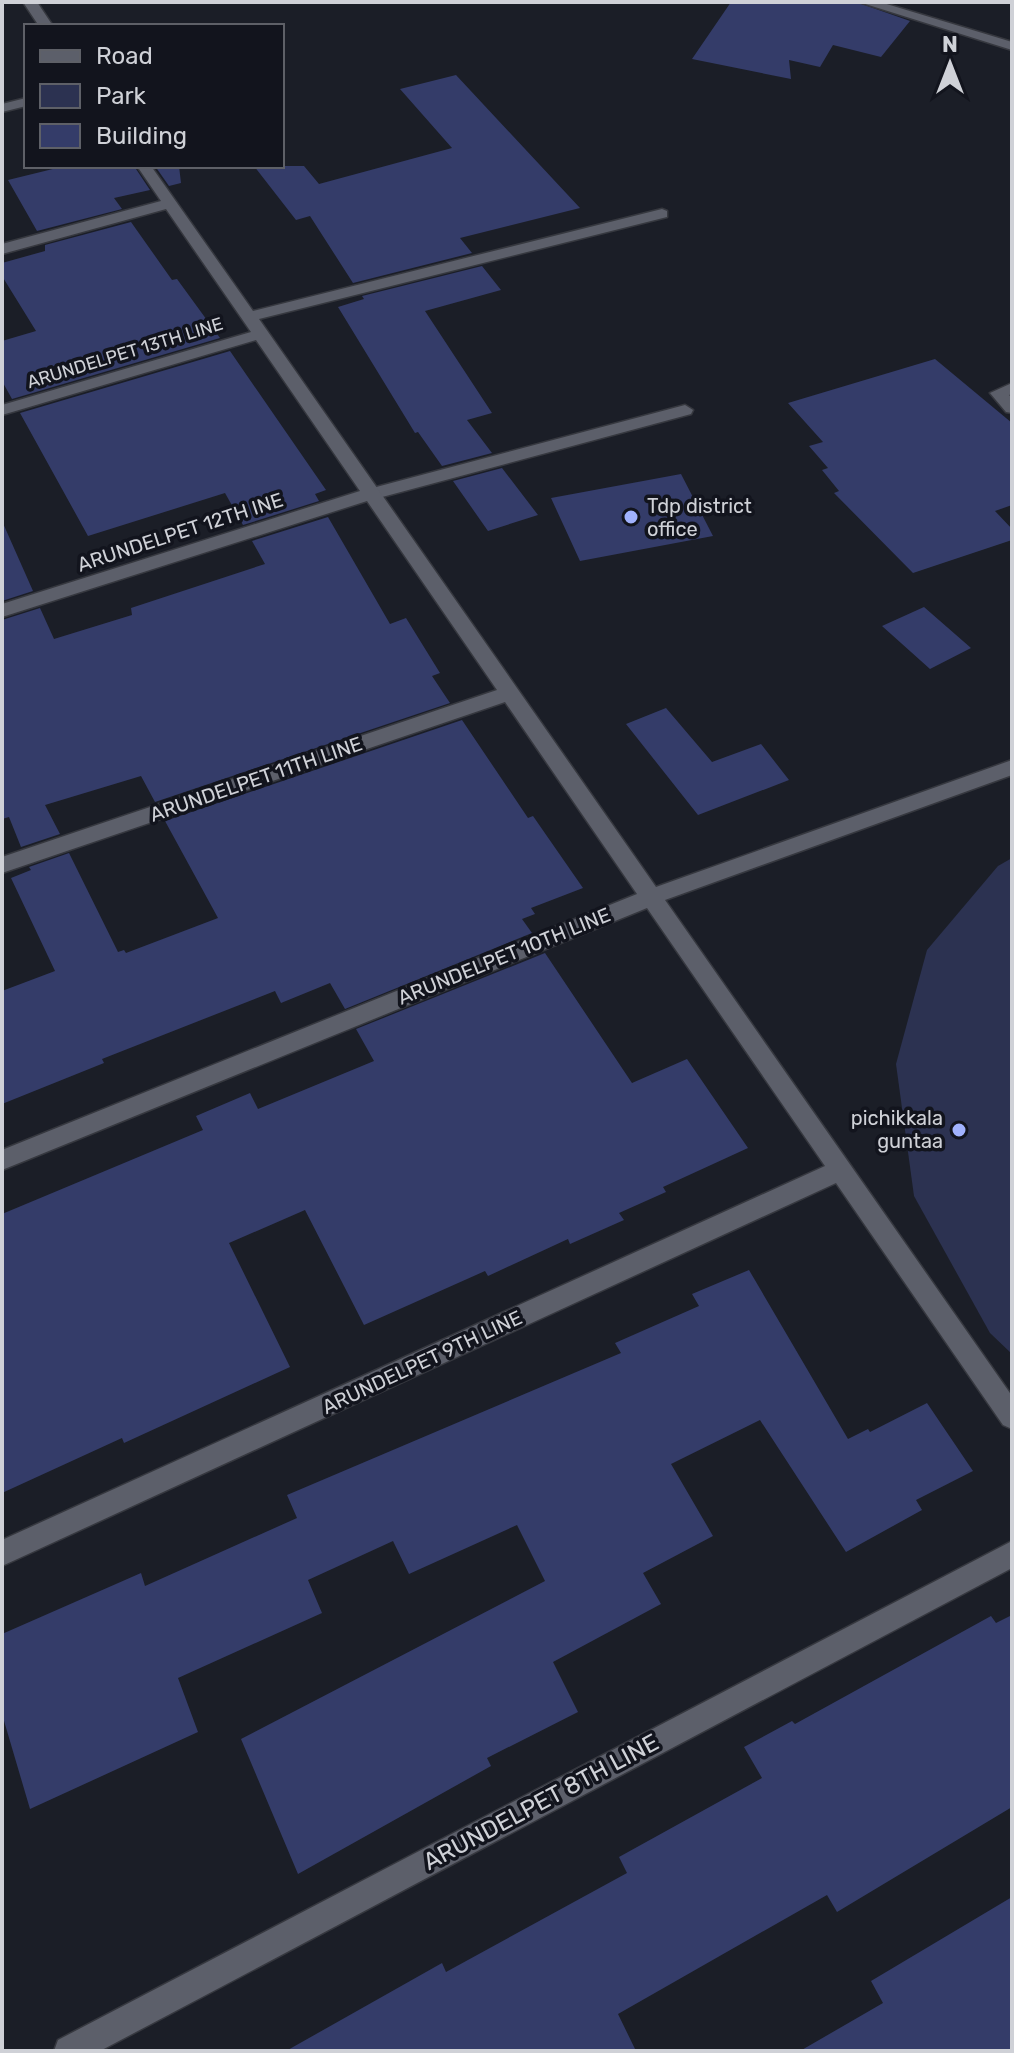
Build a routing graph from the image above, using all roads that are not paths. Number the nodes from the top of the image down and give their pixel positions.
1 (30, 2) edge
2 (866, 2) edge
3 (45, 24) edge
4 (1012, 46) edge
5 (24, 102) edge
6 (2, 108) edge
7 (145, 168) edge
8 (170, 203) junction
9 (662, 214) dead end
10 (2, 249) edge
11 (254, 325) junction
12 (1012, 388) edge
13 (1012, 408) edge
14 (2, 410) edge
15 (685, 410) dead end
16 (371, 494) junction
17 (2, 611) edge
18 (509, 693) junction
19 (1012, 767) edge
20 (2, 865) edge
21 (651, 897) junction
22 (2, 1160) edge
23 (841, 1170) junction
24 (1012, 1417) edge
25 (2, 1553) edge
26 (1012, 1554) edge
27 (69, 2051) edge

1 - 3 street
2 - 4 street
5 - 6 street
7 - 8 street
8 - 10 street
8 - 11 street
9 - 11 street, ARUNDELPET 13TH LINE
11 - 14 street, ARUNDELPET 13TH LINE
11 - 16 street
12 - 13 street
15 - 16 street, ARUNDELPET 12TH INE
16 - 17 street, ARUNDELPET 12TH INE
16 - 18 street
18 - 20 street, ARUNDELPET 11TH LINE
18 - 21 street
19 - 21 street, ARUNDELPET 10TH LINE
21 - 22 street, ARUNDELPET 10TH LINE
21 - 23 street
23 - 24 street
23 - 25 street, ARUNDELPET 9TH LINE
26 - 27 street, ARUNDELPET 8TH LINE

